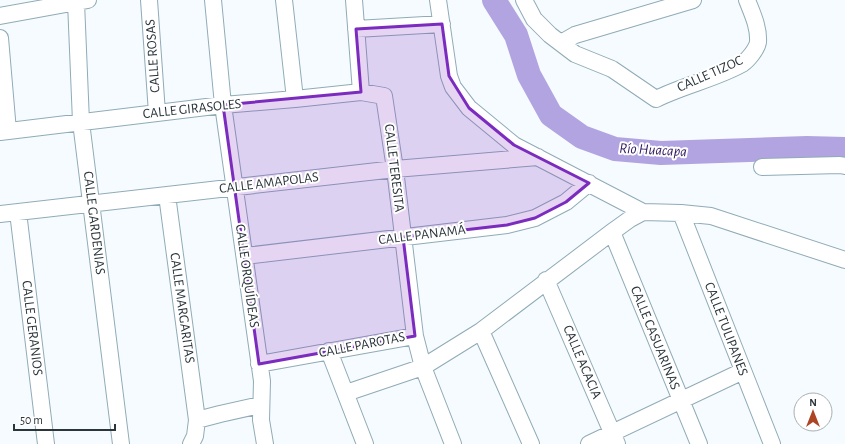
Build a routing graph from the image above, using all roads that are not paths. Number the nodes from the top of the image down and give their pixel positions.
1 (149, 0) edge
2 (213, 0) edge
3 (284, 0) edge
4 (354, 0) edge
5 (438, 0) edge
6 (524, 0) edge
7 (694, 0) edge
8 (747, 0) edge
9 (82, 1) edge
10 (0, 16) edge
11 (442, 24) junction
12 (356, 29) junction
13 (0, 38) edge
14 (561, 43) junction
15 (361, 92) junction
16 (384, 96) joint
17 (295, 99) junction
18 (223, 105) junction
19 (157, 113) junction
20 (81, 122) junction
21 (4, 132) edge
22 (538, 157) junction
23 (845, 166) edge
24 (762, 167) dead end
25 (395, 169) junction
26 (589, 184) junction
27 (235, 187) junction
28 (167, 195) junction
29 (92, 203) junction
30 (18, 212) junction
31 (643, 212) junction
32 (681, 213) junction
33 (0, 214) edge
34 (612, 232) junction
35 (403, 237) junction
36 (245, 256) junction
37 (845, 260) edge
38 (546, 280) junction
39 (481, 331) junction
40 (415, 336) junction
41 (329, 351) junction
42 (259, 364) junction
43 (422, 367) junction
44 (743, 371) junction
45 (346, 393) junction
46 (681, 401) junction
47 (260, 405) junction
48 (197, 420) junction
49 (614, 439) edge
50 (46, 444) edge
51 (121, 444) edge
52 (190, 444) edge
53 (265, 444) edge
54 (366, 444) edge
55 (453, 444) edge
56 (531, 444) edge
57 (589, 444) edge
58 (699, 444) edge
59 (772, 444) edge

1 - 19 street, CALLE ROSAS
2 - 18 street, CALLE ORQUÍDEAS
3 - 17 street
4 - 12 street
5 - 11 street
6 - 14 street
7 - 14 street
8 - 14 street, CALLE TIZOC
9 - 10 street
9 - 20 street, CALLE GARDENIAS
11 - 12 street
11 - 22 street
12 - 15 street
13 - 21 street
15 - 16 street, CALLE GIRASOLES
15 - 17 street, CALLE GIRASOLES
16 - 25 street, CALLE TERESITA
17 - 18 street, CALLE GIRASOLES
18 - 19 street, CALLE GIRASOLES
18 - 27 street, CALLE ORQUÍDEAS
19 - 20 street, CALLE GIRASOLES
20 - 21 street, CALLE GIRASOLES
20 - 29 street, CALLE GARDENIAS
22 - 25 street, CALLE AMAPOLAS
22 - 26 street
23 - 24 street
25 - 27 street, CALLE AMAPOLAS
25 - 35 street, CALLE TERESITA
26 - 31 street
26 - 35 street, CALLE PANAMÁ
27 - 28 street, CALLE AMAPOLAS
27 - 36 street, CALLE ORQUÍDEAS
28 - 29 street, CALLE AMAPOLAS
28 - 48 street, CALLE MARGARITAS
29 - 30 street, CALLE AMAPOLAS
29 - 51 street, CALLE GARDENIAS
30 - 33 street, CALLE AMAPOLAS
30 - 50 street, CALLE GERANIOS
31 - 32 street
31 - 34 street
32 - 37 street
32 - 44 street, CALLE TULIPANES
34 - 38 street
34 - 46 street, CALLE CASUARINAS
35 - 36 street, CALLE PANAMÁ
35 - 40 street, CALLE TERESITA
36 - 42 street, CALLE ORQUÍDEAS
38 - 39 street
38 - 49 street, CALLE ACACIA
39 - 43 street
39 - 56 street
40 - 41 street, CALLE PAROTAS
40 - 43 street, CALLE PAROTAS
41 - 42 street, CALLE PAROTAS
41 - 45 street
42 - 47 street
43 - 45 street
43 - 55 street, CALLE PAROTAS
44 - 46 street
44 - 59 street, CALLE TULIPANES
45 - 54 street
46 - 49 street
46 - 58 street, CALLE CASUARINAS
47 - 48 street
47 - 53 street
48 - 52 street
49 - 57 street

